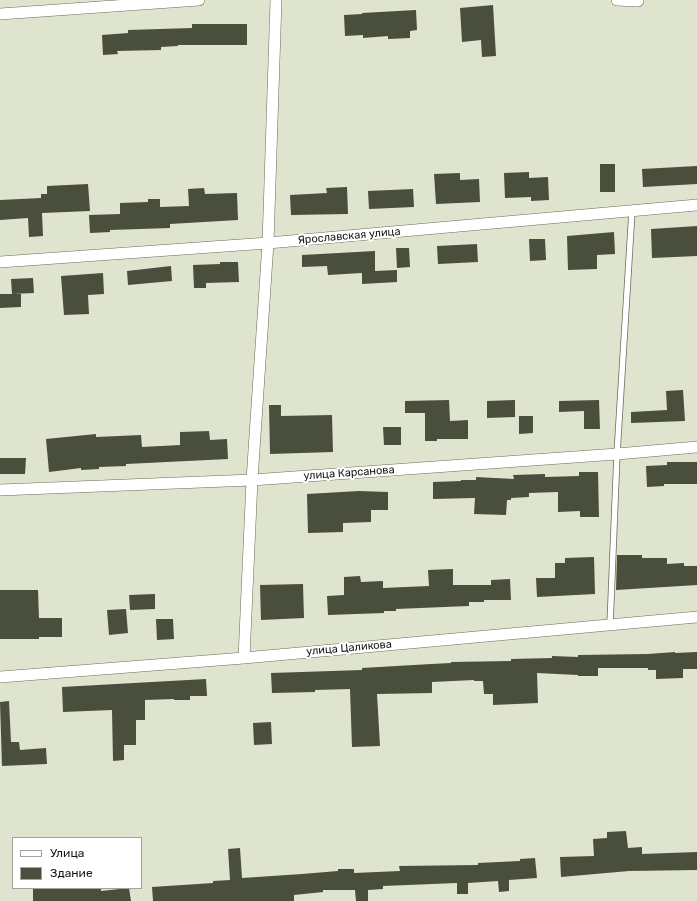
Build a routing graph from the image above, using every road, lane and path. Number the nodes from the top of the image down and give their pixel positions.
1 (199, 0) edge
2 (276, 0) edge
3 (617, 0) edge
4 (638, 1) dead end
5 (0, 14) edge
6 (697, 205) edge
7 (632, 211) junction
8 (268, 243) junction
9 (0, 262) edge
10 (697, 447) edge
11 (617, 454) junction
12 (252, 480) junction
13 (0, 490) edge
14 (697, 617) edge
15 (610, 625) junction
16 (244, 658) junction
17 (0, 677) edge

1 - 5 street
2 - 8 street
3 - 4 street
6 - 7 street, Ярославская улица
7 - 8 street, Ярославская улица
7 - 11 lane
8 - 9 street, Ярославская улица
8 - 12 street
10 - 11 street, улица Карсанова
11 - 12 street, улица Карсанова
11 - 15 lane
12 - 13 street, улица Карсанова
12 - 16 street
14 - 15 street, улица Цаликова
15 - 16 street, улица Цаликова
16 - 17 street, улица Цаликова

